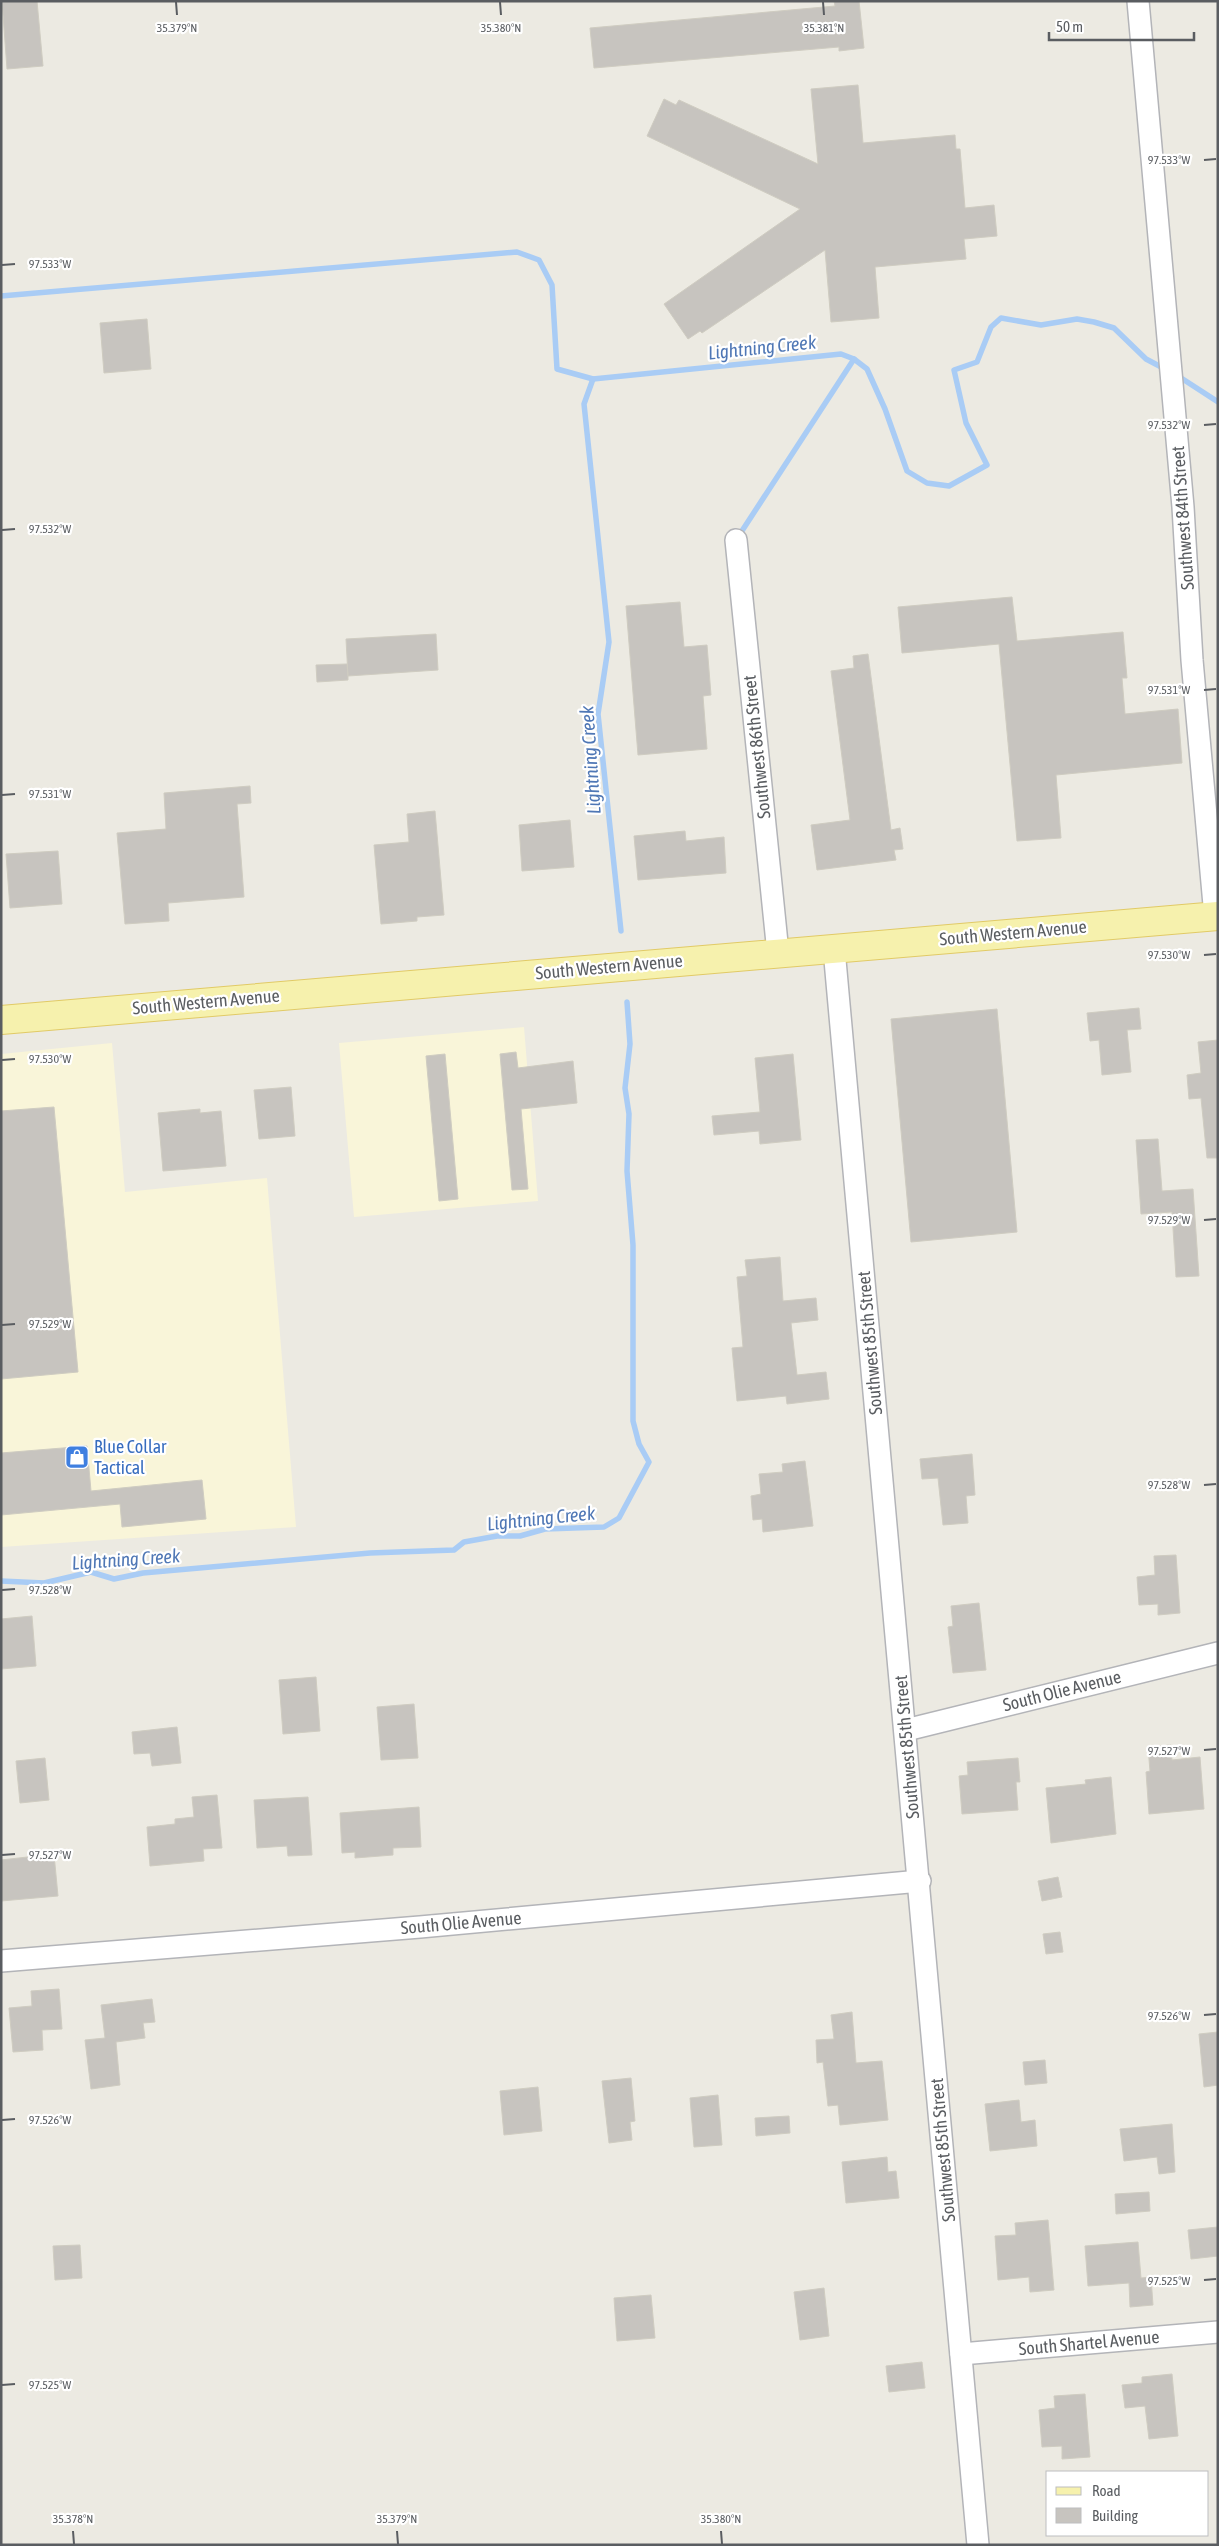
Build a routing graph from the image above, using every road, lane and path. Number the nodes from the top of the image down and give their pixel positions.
1 (1138, 1) edge
2 (736, 540) dead end
3 (1216, 916) edge
4 (834, 949) junction
5 (778, 953) junction
6 (1, 1020) edge
7 (1218, 1653) edge
8 (906, 1730) junction
9 (920, 1881) junction
10 (1, 1961) edge
11 (1218, 2332) edge
12 (961, 2354) junction
13 (978, 2545) edge

1 - 3 street, Southwest 84th Street
2 - 5 street, Southwest 86th Street
3 - 4 main road, South Western Avenue
4 - 5 main road, South Western Avenue
4 - 8 street, Southwest 85th Street
5 - 6 main road, South Western Avenue
7 - 8 street, South Olie Avenue
8 - 9 street, Southwest 85th Street
9 - 10 street, South Olie Avenue
9 - 12 street, Southwest 85th Street
11 - 12 street, South Shartel Avenue
12 - 13 street, Southwest 85th Street

